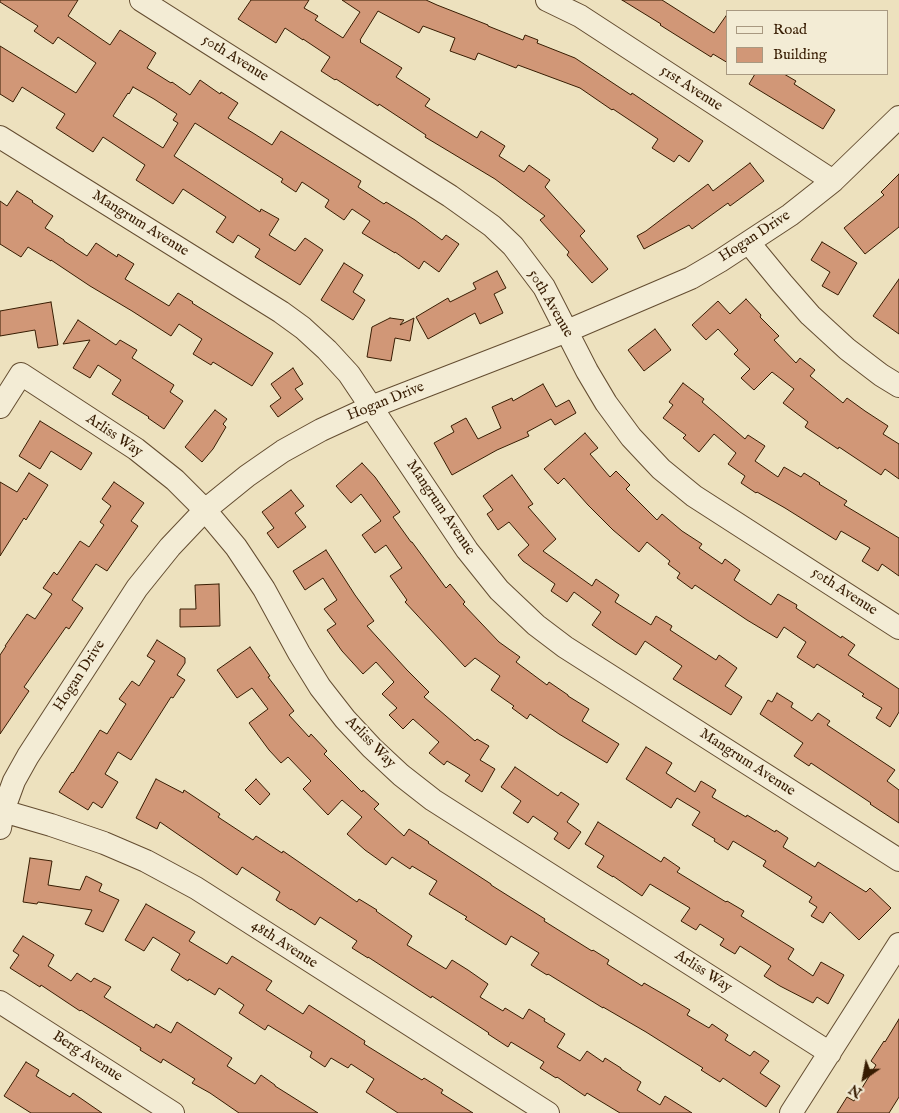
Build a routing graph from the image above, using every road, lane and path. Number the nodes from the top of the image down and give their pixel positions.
1 (141, 0) edge
2 (547, 0) edge
3 (899, 117) edge
4 (0, 137) edge
5 (833, 181) junction
6 (749, 243) junction
7 (567, 331) junction
8 (899, 386) edge
9 (0, 407) edge
10 (371, 407) junction
11 (205, 510) junction
12 (899, 628) edge
13 (2, 820) edge
14 (899, 860) edge
15 (899, 944) edge
16 (0, 1002) edge
17 (830, 1052) junction
18 (173, 1113) edge
19 (548, 1113) edge
20 (791, 1113) edge

1 - 7 street, 50th Avenue
2 - 5 street, 51st Avenue
3 - 5 street, Hogan Drive
4 - 10 street, Mangrum Avenue
5 - 6 street, Hogan Drive
6 - 7 street, Hogan Drive
6 - 8 street
7 - 10 street, Hogan Drive
7 - 12 street, 50th Avenue
9 - 11 street, Arliss Way
10 - 11 street, Hogan Drive
10 - 14 street, Mangrum Avenue
11 - 13 street, Hogan Drive
11 - 17 street, Arliss Way
13 - 19 street, 48th Avenue
15 - 17 street
16 - 18 street, Berg Avenue
17 - 20 street

